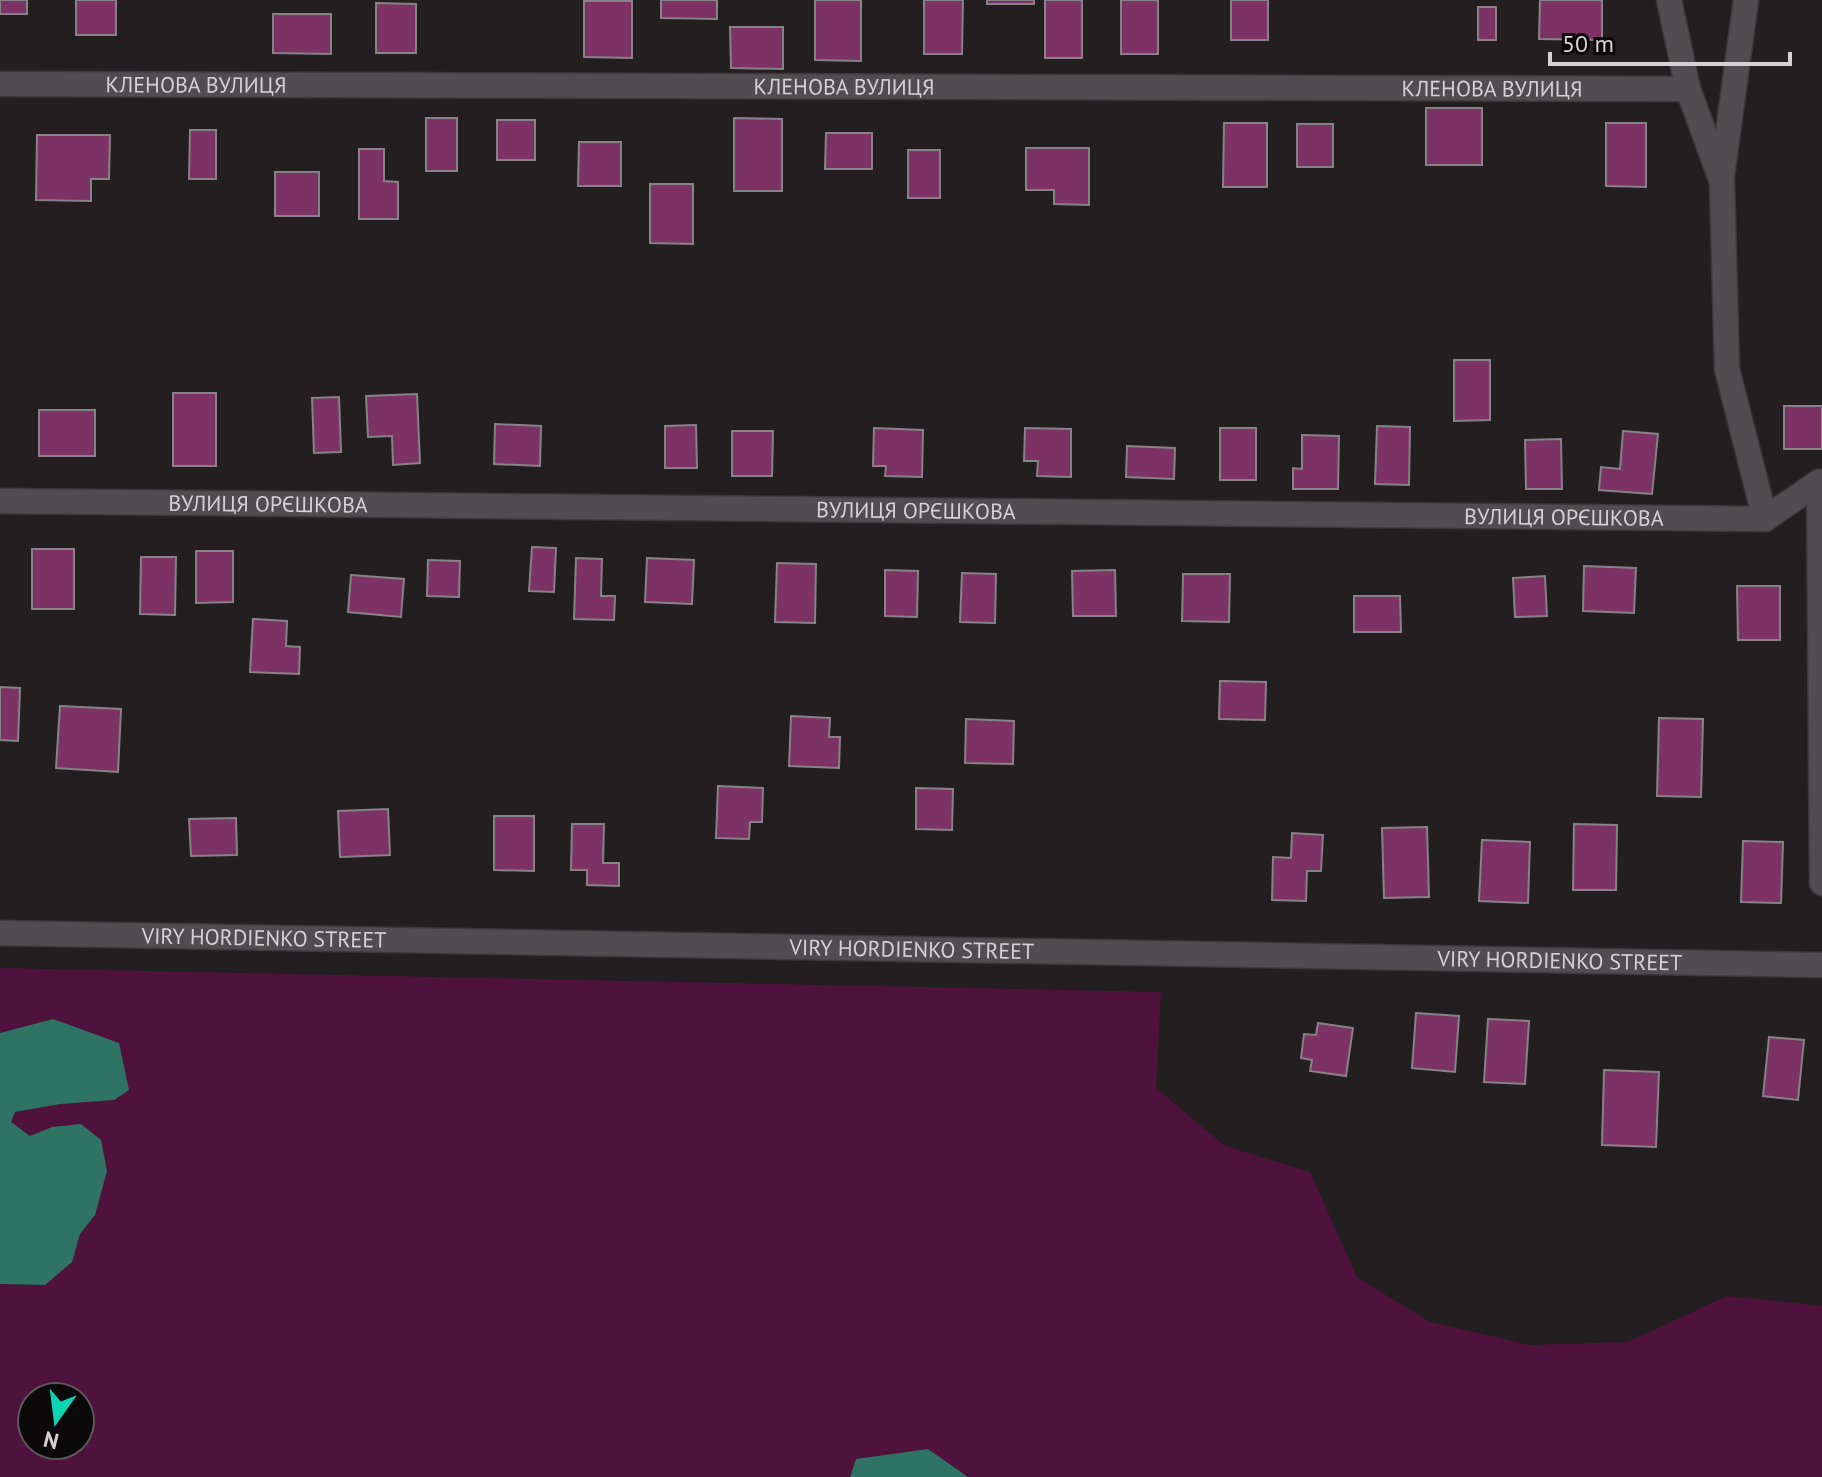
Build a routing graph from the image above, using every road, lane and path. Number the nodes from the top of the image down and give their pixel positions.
1 (1669, 0) edge
2 (1746, 0) edge
3 (0, 84) edge
4 (1688, 89) junction
5 (1722, 182) junction
6 (1820, 482) edge
7 (0, 501) edge
8 (1765, 519) junction
9 (1822, 883) edge
10 (0, 933) edge
11 (1822, 965) edge

1 - 4 street
2 - 5 street
3 - 4 street, КЛЕНОВА ВУЛИЦЯ
4 - 5 street
5 - 8 street
6 - 8 street
6 - 9 street
7 - 8 street, ВУЛИЦЯ ОРЄШКОВА
10 - 11 street, VIRY HORDIENKO STREET

